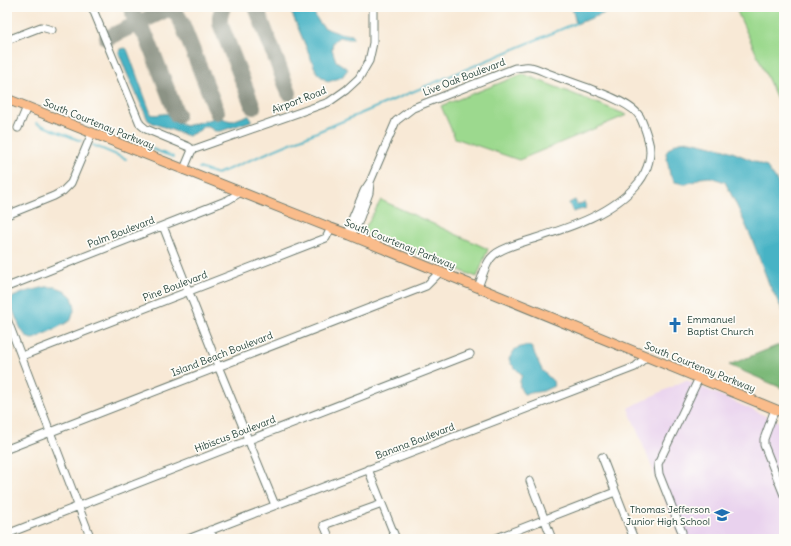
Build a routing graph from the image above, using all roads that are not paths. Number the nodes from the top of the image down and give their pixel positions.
1 (92, 7) edge
2 (373, 7) edge
3 (52, 30) dead end
4 (7, 41) edge
5 (7, 99) edge
6 (27, 107) junction
7 (18, 128) dead end
8 (92, 133) junction
9 (192, 150) junction
10 (184, 169) junction
11 (241, 192) junction
12 (7, 215) edge
13 (163, 226) junction
14 (330, 228) junction
15 (350, 234) junction
16 (440, 272) junction
17 (7, 287) edge
18 (478, 288) junction
19 (189, 292) junction
20 (7, 319) edge
21 (470, 354) dead end
22 (22, 356) junction
23 (646, 357) junction
24 (218, 366) junction
25 (699, 378) junction
26 (780, 411) edge
27 (50, 432) junction
28 (248, 440) junction
29 (7, 449) edge
30 (602, 457) dead end
31 (368, 469) junction
32 (530, 481) dead end
33 (615, 492) junction
34 (784, 495) edge
35 (382, 504) junction
36 (78, 505) junction
37 (275, 505) junction
38 (544, 519) junction
39 (210, 530) junction
40 (682, 532) dead end
41 (7, 534) edge
42 (91, 539) edge
43 (188, 539) edge
44 (214, 539) edge
45 (330, 539) edge
46 (396, 539) edge
47 (494, 539) edge
48 (552, 539) edge
49 (634, 539) edge

1 - 9 street
2 - 9 street, Airport Road
3 - 4 street
5 - 6 main road, South Courtenay Parkway
6 - 7 street
6 - 8 main road, South Courtenay Parkway
8 - 10 main road, South Courtenay Parkway
8 - 12 street
9 - 10 street
10 - 11 main road, South Courtenay Parkway
11 - 13 street, Palm Boulevard
11 - 14 main road, South Courtenay Parkway
13 - 17 street, Palm Boulevard
13 - 19 street
14 - 15 main road, South Courtenay Parkway
14 - 19 street, Pine Boulevard
15 - 16 main road, South Courtenay Parkway
15 - 18 street, Live Oak Boulevard
16 - 18 main road, South Courtenay Parkway
16 - 24 street, Island Beach Boulevard
18 - 23 main road, South Courtenay Parkway
19 - 22 street, Pine Boulevard
19 - 24 street
20 - 22 street
21 - 28 street, Hibiscus Boulevard
22 - 27 street
23 - 25 main road, South Courtenay Parkway
23 - 31 street, Banana Boulevard
24 - 27 street, Island Beach Boulevard
24 - 28 street
25 - 26 main road, South Courtenay Parkway
25 - 40 street
26 - 34 street
27 - 29 street, Island Beach Boulevard
27 - 36 street
28 - 36 street, Hibiscus Boulevard
28 - 37 street
30 - 33 street
31 - 35 street
31 - 37 street, Banana Boulevard
32 - 38 street
33 - 38 street
33 - 49 street
35 - 45 street
35 - 46 street
36 - 41 street, Hibiscus Boulevard
36 - 42 street
37 - 39 street, Banana Boulevard
38 - 47 street
38 - 48 street
39 - 43 street, Banana Boulevard
39 - 44 street

